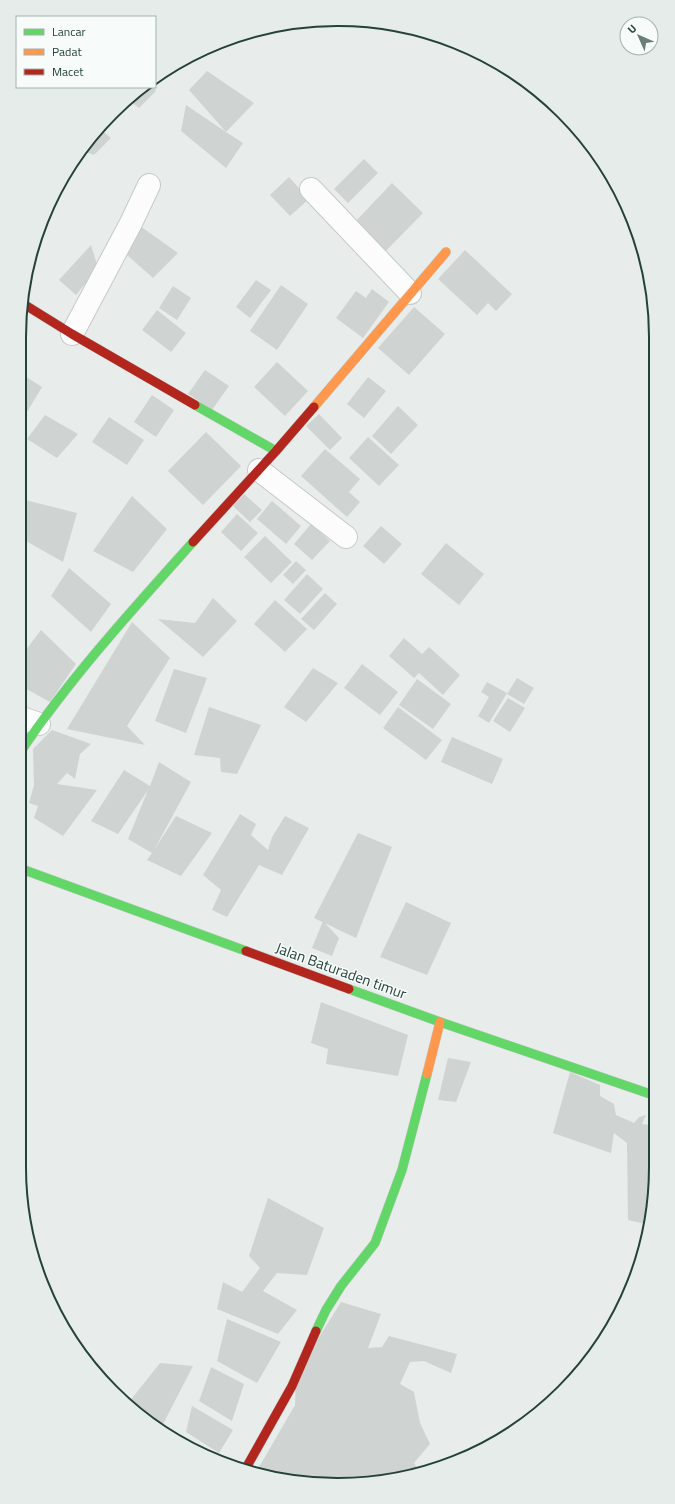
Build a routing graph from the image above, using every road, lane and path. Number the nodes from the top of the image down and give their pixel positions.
1 (149, 185) dead end
2 (311, 189) dead end
3 (446, 252) dead end
4 (410, 293) junction
5 (28, 307) edge
6 (72, 334) junction
7 (276, 451) junction
8 (259, 470) junction
9 (346, 537) dead end
10 (26, 719) edge
11 (39, 724) junction
12 (26, 744) edge
13 (26, 871) edge
14 (440, 1022) junction
15 (649, 1094) edge
16 (248, 1464) edge

1 - 6 street
2 - 4 street
3 - 4 street
4 - 7 street
5 - 6 street
6 - 7 street
7 - 8 street
8 - 9 street
8 - 11 street
10 - 11 street
11 - 12 street
13 - 14 street, Jalan Baturaden timur
14 - 15 street, Jalan Baturaden timur
14 - 16 street

